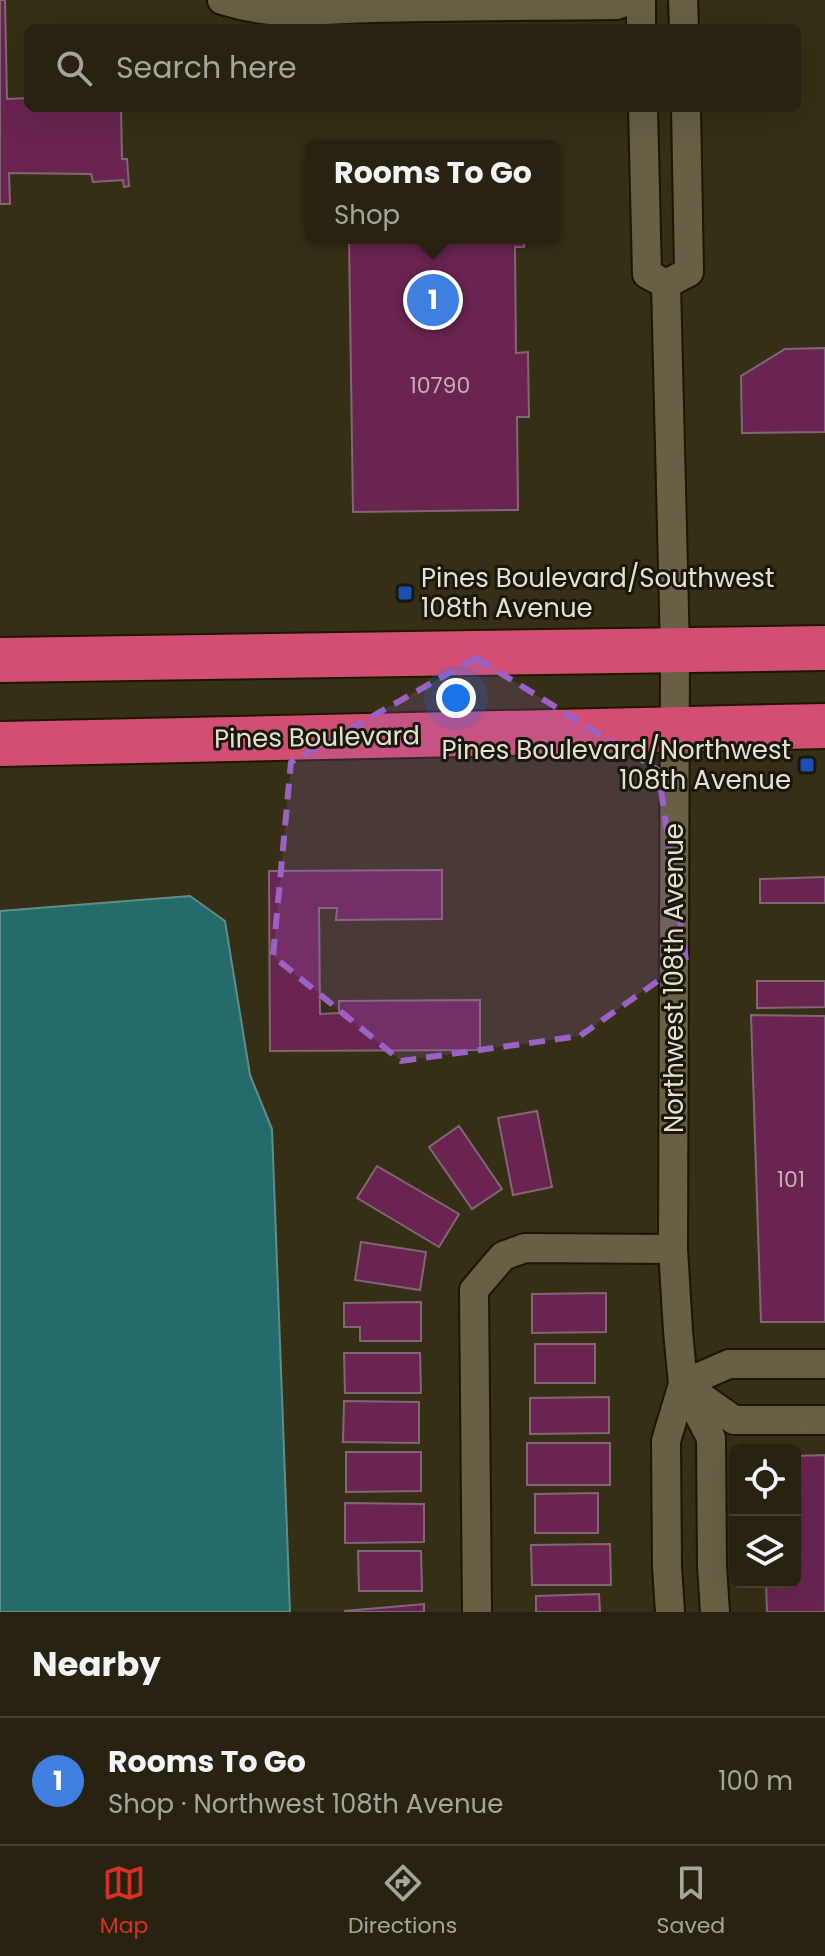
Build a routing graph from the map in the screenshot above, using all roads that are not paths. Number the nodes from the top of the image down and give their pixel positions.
1 (222, 0) edge
2 (630, 0) edge
3 (641, 0) edge
4 (683, 0) edge
5 (641, 24) edge
6 (684, 24) edge
7 (643, 112) edge
8 (686, 112) edge
9 (666, 284) junction
10 (825, 648) edge
11 (675, 651) junction
12 (0, 660) edge
13 (825, 726) edge
14 (675, 728) junction
15 (0, 744) edge
16 (673, 1249) junction
17 (825, 1364) edge
18 (683, 1384) junction
19 (825, 1420) edge
20 (477, 1612) edge
21 (670, 1612) edge
22 (715, 1612) edge

1 - 2 street
3 - 5 street
4 - 6 street
7 - 9 street
8 - 9 street
9 - 11 street, Northwest 108th Avenue
10 - 11 highway
11 - 12 highway
11 - 14 street, Northwest 108th Avenue
13 - 14 highway, Pines Boulevard
14 - 15 highway, Pines Boulevard
14 - 16 street, Northwest 108th Avenue
16 - 18 street, Northwest 108th Avenue
16 - 20 street
17 - 18 street
18 - 19 street
18 - 21 street, Northwest 108th Avenue
18 - 22 street, Northwest 108th Avenue

